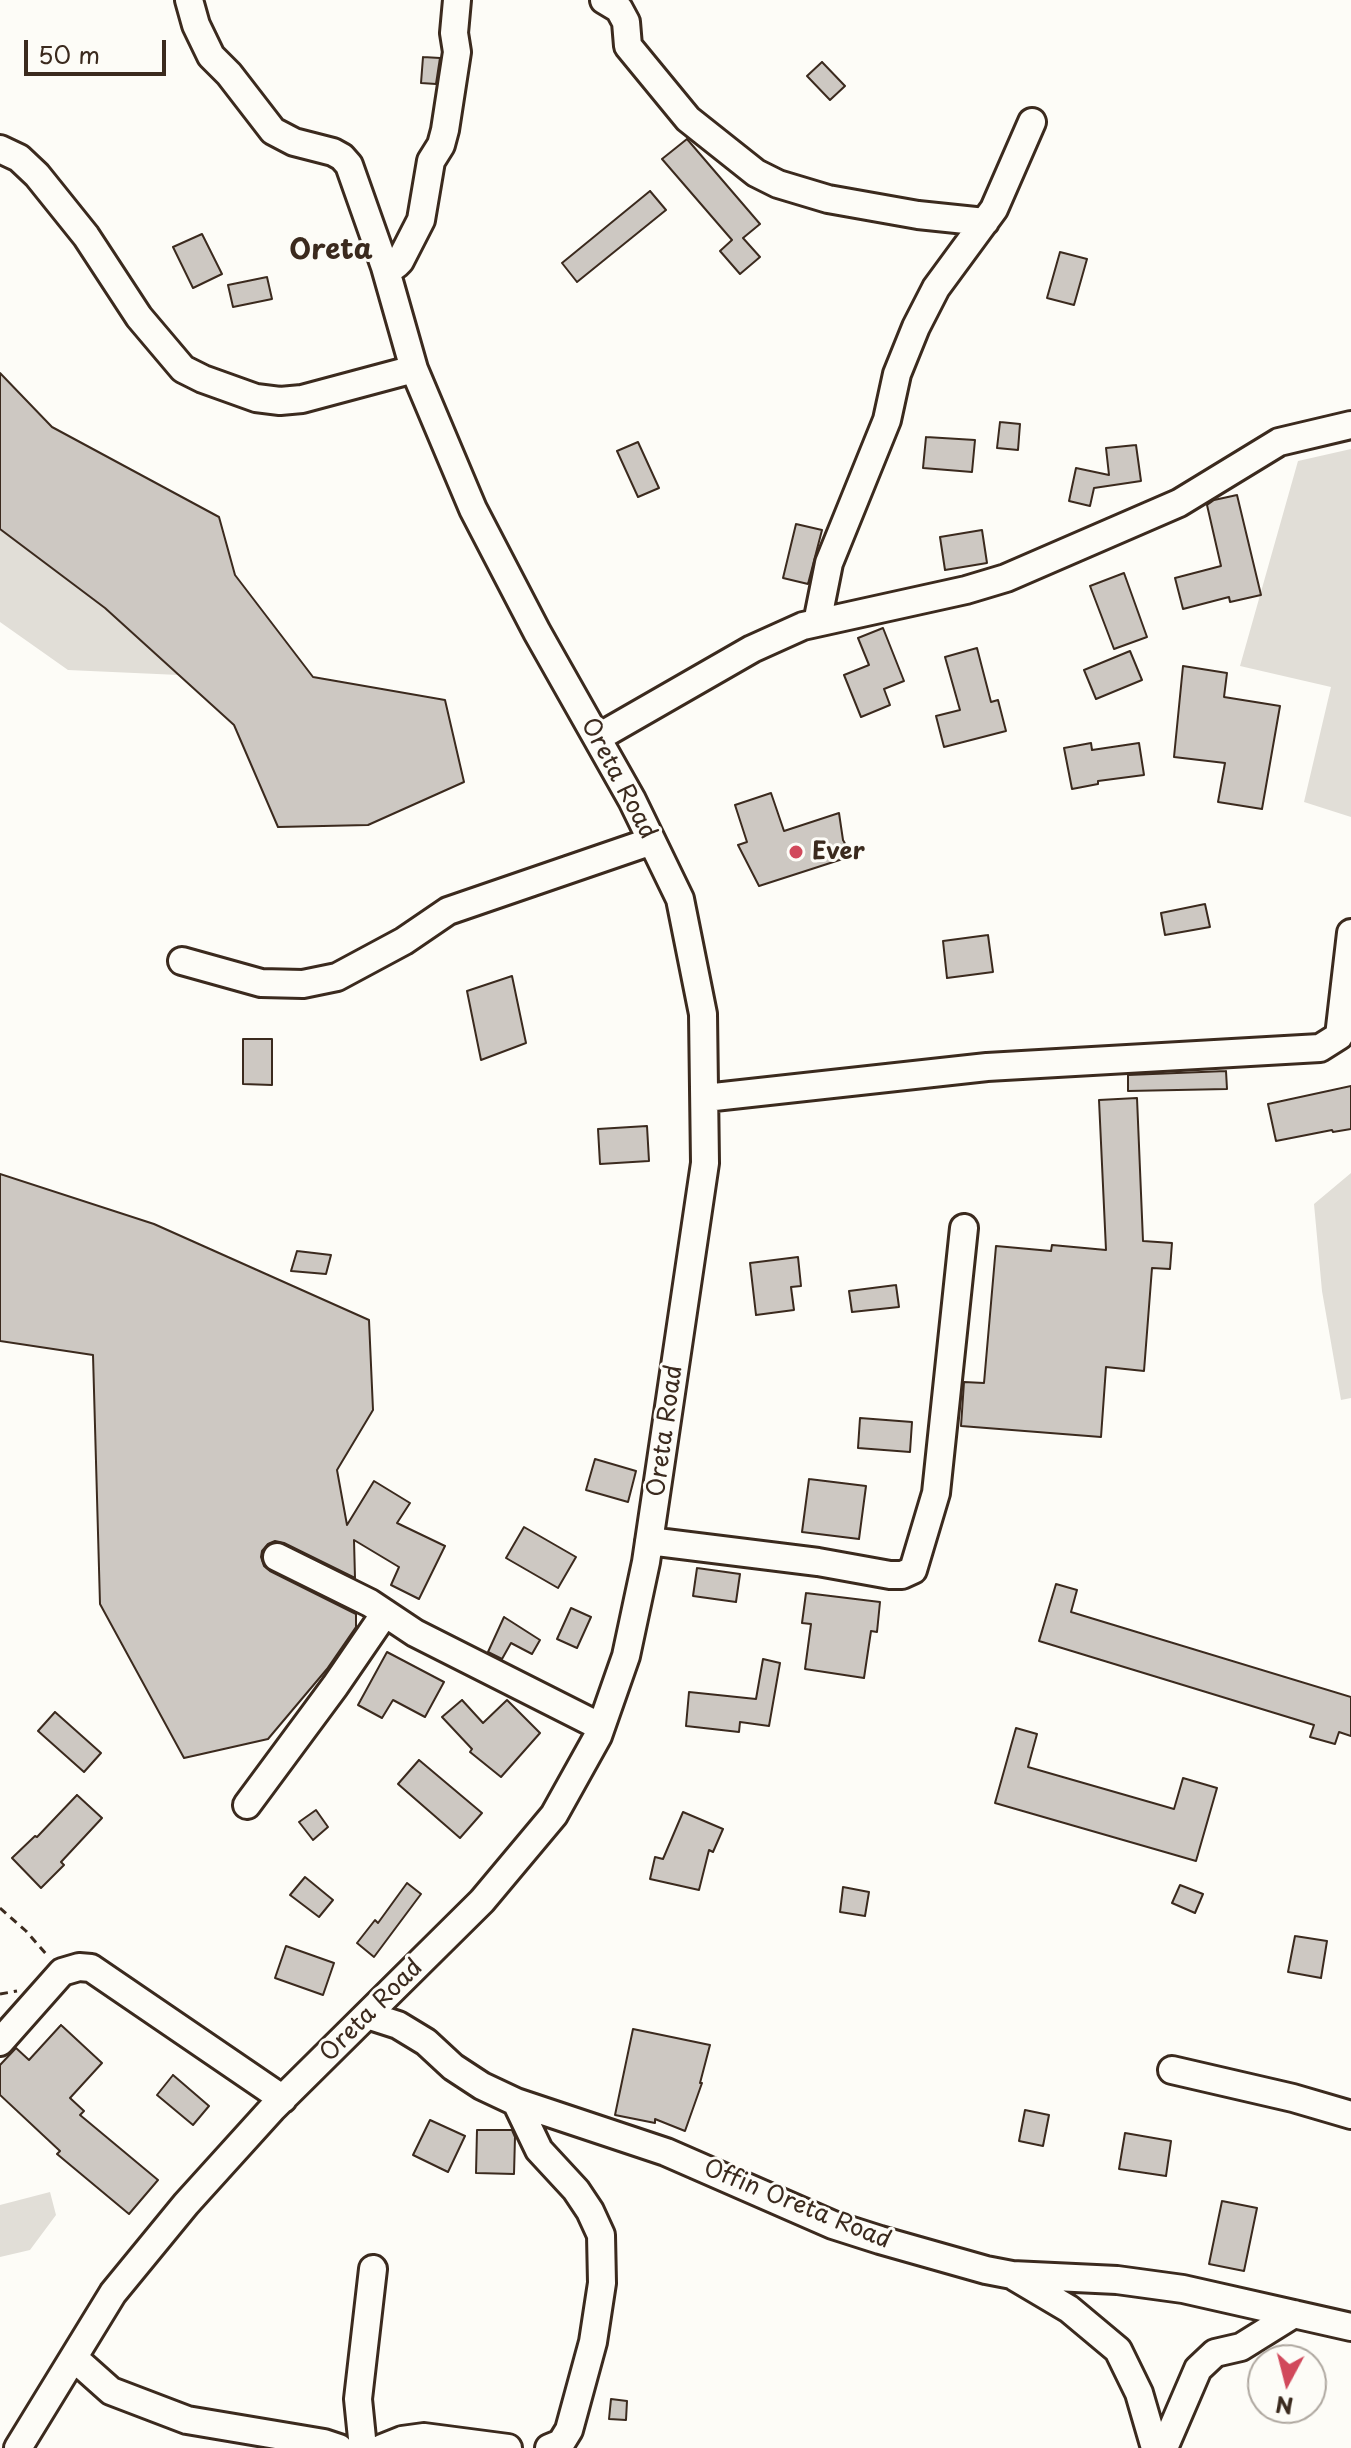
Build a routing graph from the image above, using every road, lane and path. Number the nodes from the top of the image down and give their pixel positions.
1 (189, 0) edge
2 (457, 0) edge
3 (604, 0) edge
4 (1032, 122) dead end
5 (0, 149) edge
6 (985, 222) junction
7 (385, 267) junction
8 (414, 369) junction
9 (1351, 425) edge
10 (817, 623) junction
11 (597, 738) junction
12 (652, 841) junction
13 (1351, 933) edge
14 (182, 961) dead end
15 (705, 1098) junction
16 (964, 1228) dead end
17 (649, 1541) junction
18 (277, 1557) dead end
19 (385, 1613) junction
20 (601, 1727) junction
21 (247, 1805) dead end
22 (0, 1908) edge
23 (62, 1972) junction
24 (367, 2015) junction
25 (0, 2042) edge
26 (1172, 2070) dead end
27 (283, 2099) junction
28 (516, 2102) junction
29 (1351, 2115) edge
30 (373, 2269) dead end
31 (1012, 2275) junction
32 (1294, 2314) junction
33 (1351, 2327) edge
34 (74, 2358) junction
35 (18, 2448) edge
36 (339, 2448) edge
37 (363, 2448) edge
38 (382, 2448) edge
39 (508, 2448) edge
40 (549, 2448) edge
41 (1155, 2448) edge
42 (1164, 2448) edge

1 - 7 street, Oreta Road
2 - 7 street
3 - 6 street
4 - 6 street
5 - 8 street
6 - 10 street
7 - 8 street, Oreta Road
8 - 11 street, Oreta Road
9 - 10 street
10 - 11 street
11 - 12 street, Oreta Road
12 - 14 street
12 - 15 street, Oreta Road
13 - 15 street
15 - 17 street, Oreta Road
16 - 17 street
17 - 20 street, Oreta Road
18 - 19 street
19 - 20 street
19 - 21 street
20 - 24 street, Oreta Road
22 - 23 path
23 - 25 street
23 - 27 street
24 - 27 street, Oreta Road
24 - 28 street, Offin Oreta Road
26 - 29 street
27 - 34 street, Oreta Road
28 - 31 street, Offin Oreta Road
28 - 40 street
30 - 37 street
31 - 32 street, Offin Oreta Road
31 - 41 street
32 - 33 street, Offin Oreta Road
32 - 42 street
34 - 35 street, Oreta Road
34 - 36 street
38 - 39 street

